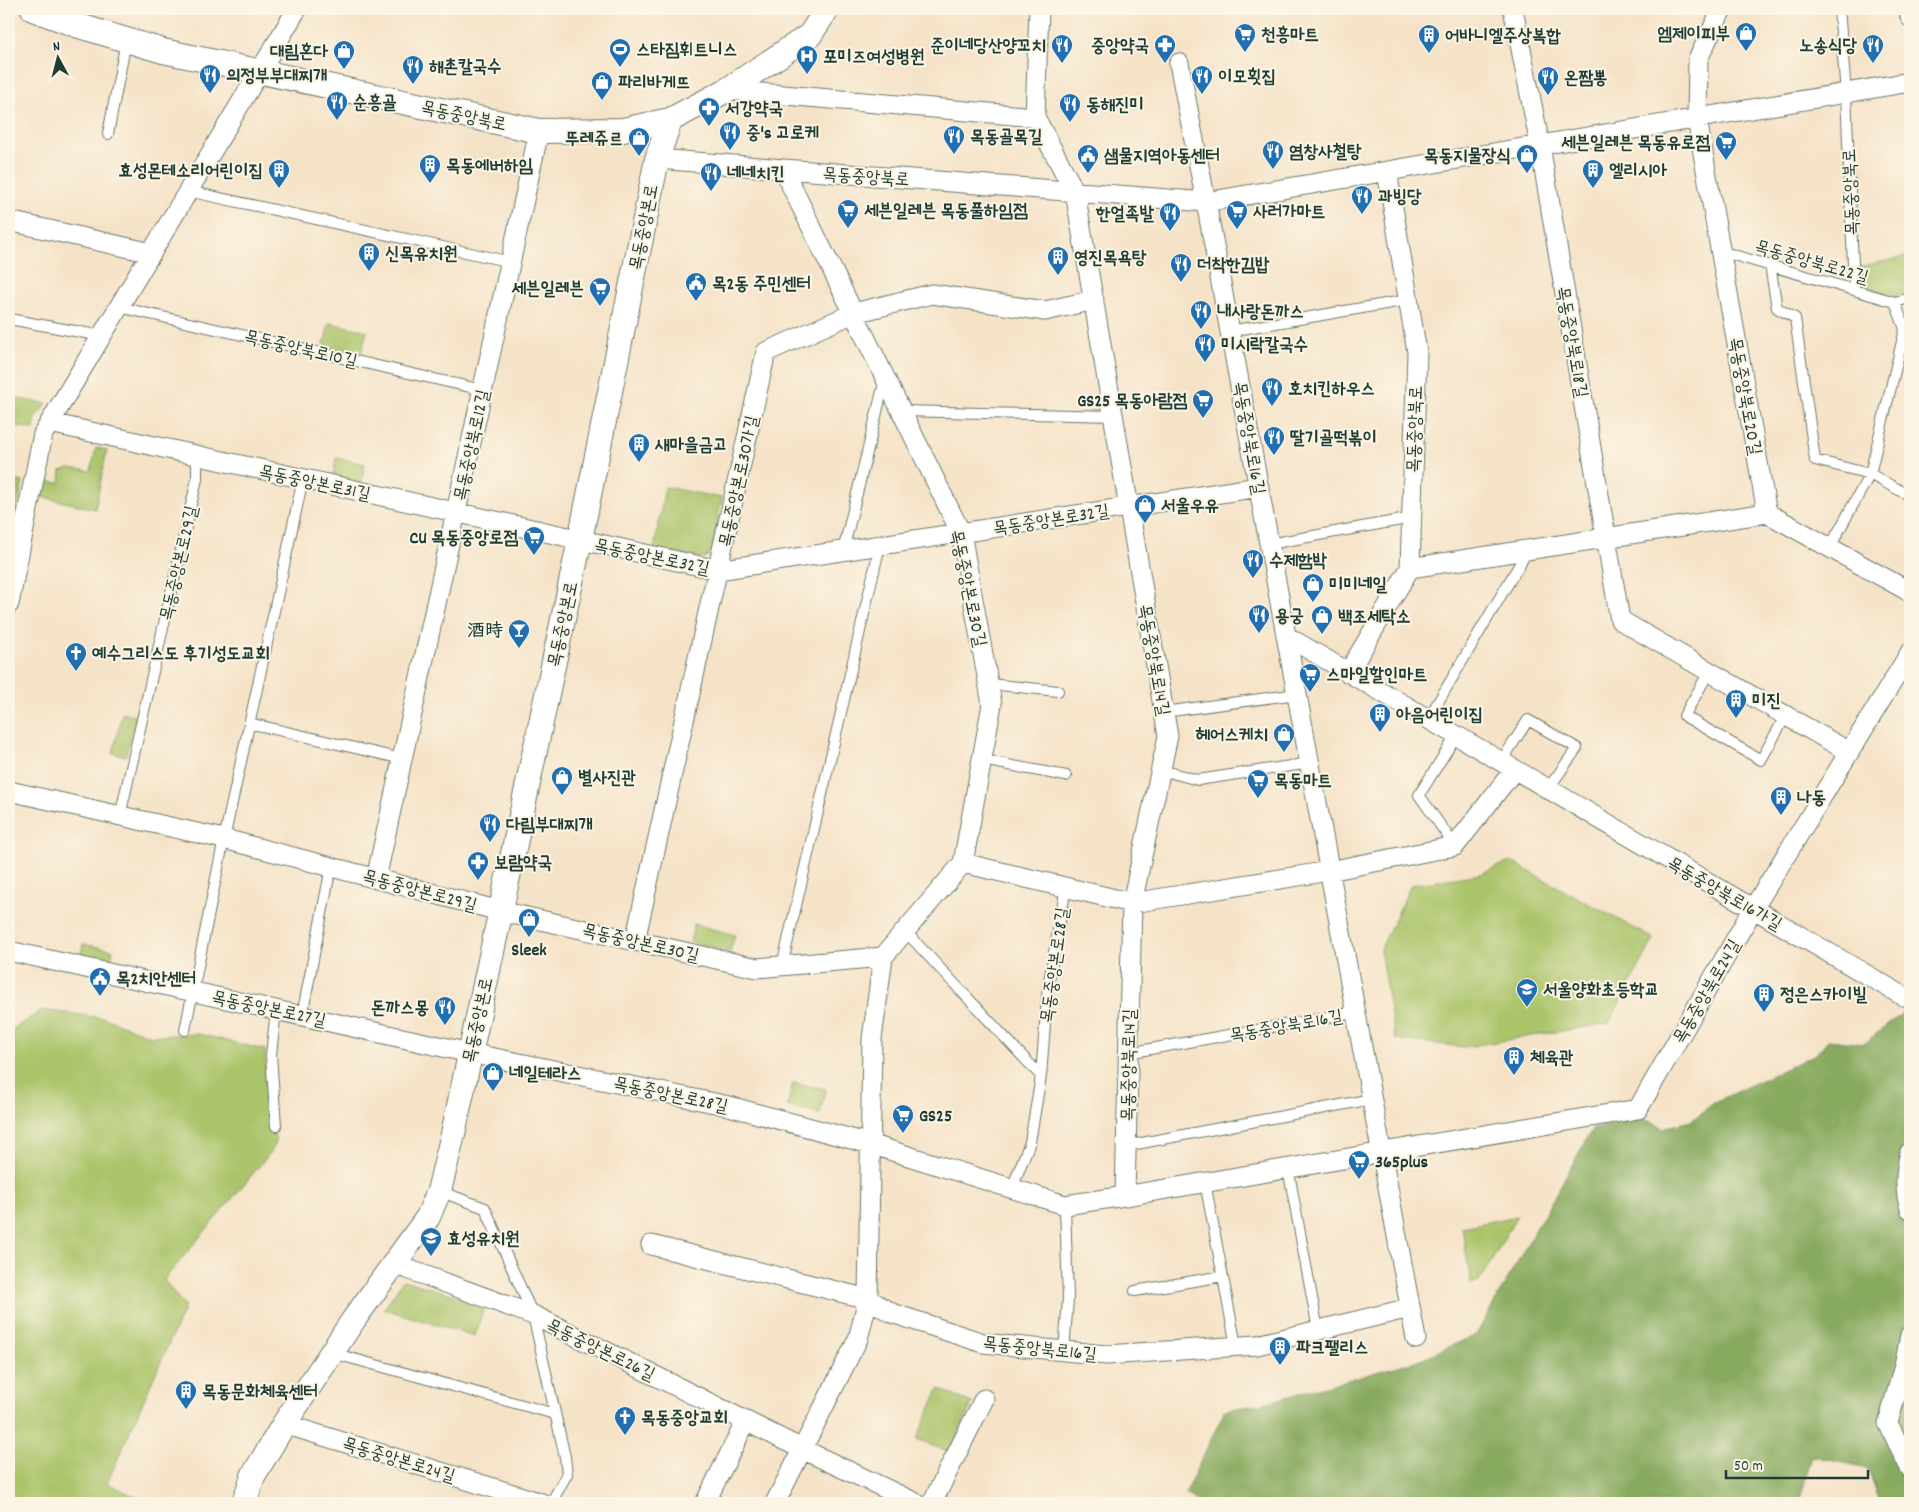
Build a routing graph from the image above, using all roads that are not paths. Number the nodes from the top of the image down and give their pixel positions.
1 (33, 9) edge
2 (297, 9) edge
3 (828, 9) edge
4 (1039, 9) edge
5 (1513, 9) edge
6 (1722, 9) edge
7 (1839, 9) edge
8 (1909, 9) edge
9 (1910, 17) edge
10 (126, 40) junction
11 (1179, 64) dead end
12 (259, 72) junction
13 (1910, 82) edge
14 (727, 90) junction
15 (1846, 93) junction
16 (1035, 117) junction
17 (1697, 119) junction
18 (670, 120) junction
19 (539, 131) junction
20 (108, 134) dead end
21 (1540, 145) junction
22 (657, 160) junction
23 (783, 169) junction
24 (1387, 172) junction
25 (188, 191) junction
26 (1075, 192) junction
27 (1206, 202) junction
28 (9, 221) edge
29 (1720, 251) junction
30 (152, 252) junction
31 (511, 262) junction
32 (1770, 265) junction
33 (1854, 290) junction
34 (1910, 298) edge
35 (1094, 300) junction
36 (1408, 300) junction
37 (1895, 302) junction
38 (119, 307) junction
39 (854, 313) junction
40 (9, 319) edge
41 (1230, 331) junction
42 (102, 336) junction
43 (885, 378) junction
44 (483, 390) junction
45 (902, 411) junction
46 (1114, 416) junction
47 (50, 423) junction
48 (197, 455) junction
49 (1870, 474) junction
50 (303, 479) junction
51 (1259, 487) junction
52 (1910, 496) edge
53 (1129, 507) junction
54 (456, 513) junction
55 (1767, 513) junction
56 (1412, 518) junction
57 (961, 533) junction
58 (1606, 538) junction
59 (580, 540) junction
60 (1269, 544) junction
61 (880, 545) junction
62 (1830, 547) junction
63 (1528, 550) junction
64 (843, 551) junction
65 (1410, 568) junction
66 (718, 570) junction
67 (1910, 592) edge
68 (9, 601) edge
69 (1286, 636) junction
70 (1910, 653) edge
71 (1709, 672) junction
72 (1348, 673) junction
73 (989, 684) junction
74 (1058, 691) dead end
75 (1297, 694) junction
76 (1164, 712) junction
77 (1785, 717) junction
78 (1428, 719) junction
79 (250, 723) junction
80 (1456, 736) junction
81 (1849, 752) junction
82 (402, 759) junction
83 (982, 760) junction
84 (1310, 763) junction
85 (1507, 766) junction
86 (1160, 770) junction
87 (1066, 776) dead end
88 (1548, 789) junction
89 (9, 791) edge
90 (120, 816) junction
91 (224, 839) junction
92 (1455, 846) junction
93 (963, 863) junction
94 (331, 867) junction
95 (1330, 871) junction
96 (376, 879) junction
97 (1066, 887) junction
98 (1132, 903) junction
99 (1753, 909) junction
100 (500, 911) junction
101 (905, 931) junction
102 (635, 941) junction
103 (9, 951) edge
104 (883, 957) junction
105 (782, 966) junction
106 (193, 992) junction
107 (1903, 996) dead end
108 (276, 1010) junction
109 (1356, 1012) junction
110 (302, 1016) junction
111 (185, 1030) dead end
112 (470, 1053) junction
113 (1128, 1053) junction
114 (1041, 1076) junction
115 (1372, 1099) junction
116 (276, 1126) dead end
117 (870, 1144) junction
118 (1126, 1146) junction
119 (1382, 1152) junction
120 (1910, 1152) edge
121 (1288, 1168) junction
122 (1205, 1182) junction
123 (1012, 1188) junction
124 (439, 1191) junction
125 (1125, 1196) junction
126 (1065, 1205) junction
127 (1910, 1209) edge
128 (650, 1245) dead end
129 (394, 1264) junction
130 (1223, 1276) junction
131 (1135, 1291) dead end
132 (868, 1299) junction
133 (1410, 1308) junction
134 (533, 1315) junction
135 (1318, 1330) junction
136 (1910, 1335) edge
137 (1416, 1339) dead end
138 (1236, 1346) junction
139 (1064, 1351) junction
140 (331, 1352) junction
141 (984, 1399) dead end
142 (555, 1414) junction
143 (746, 1421) junction
144 (284, 1424) junction
145 (802, 1449) junction
146 (1910, 1468) edge
147 (244, 1503) edge
148 (542, 1503) edge
149 (551, 1503) edge
150 (706, 1503) edge
151 (775, 1503) edge
152 (916, 1503) edge
153 (932, 1503) edge

1 - 10 street, 목동중앙북로
2 - 12 street
3 - 14 street
4 - 16 street
5 - 21 street
6 - 17 street
7 - 15 lane, 목동중앙북로
8 - 9 street
10 - 12 street, 목동중앙북로
10 - 20 lane
11 - 27 street
12 - 19 street, 목동중앙북로
12 - 25 street
13 - 15 street, 목동중앙북로
14 - 16 street
14 - 18 street
15 - 17 street, 목동중앙북로
15 - 33 lane, 목동중앙북로
16 - 26 street
17 - 21 street, 목동중앙북로
17 - 29 street, 목동중앙북로20길
18 - 19 street, 목동중앙북로
18 - 22 street, 목동중앙본로
19 - 31 street, 목동중앙북로12길
21 - 24 street, 목동중앙북로
21 - 58 street, 목동중앙북로18길
22 - 23 street, 목동중앙북로
22 - 59 street, 목동중앙본로
23 - 26 street, 목동중앙북로
23 - 39 street, 목동중앙본로30길
24 - 27 street, 목동중앙북로
24 - 36 street, 목동중앙북로
25 - 30 street
25 - 31 lane
26 - 27 street, 목동중앙북로
26 - 35 street, 목동중앙북로14길
27 - 41 street, 목동중앙북로16길
28 - 30 street
29 - 32 lane, 목동중앙북로22길
29 - 55 street, 목동중앙북로20길
30 - 38 street
31 - 44 street, 목동중앙북로12길
32 - 33 lane, 목동중앙북로22길
32 - 49 lane
33 - 37 lane, 목동중앙북로22길
34 - 37 lane
35 - 39 street, 목동중앙본로30가길
35 - 46 street, 목동중앙북로14길
36 - 41 lane
36 - 56 street, 목동중앙북로
37 - 49 lane
38 - 42 street
38 - 44 lane, 목동중앙북로10길
39 - 43 street, 목동중앙본로30길
39 - 66 street, 목동중앙본로30가길
40 - 42 lane
41 - 51 street, 목동중앙북로16길
42 - 47 street
43 - 45 street, 목동중앙본로30길
43 - 64 lane
44 - 54 street, 목동중앙북로12길
45 - 46 lane
45 - 57 street, 목동중앙본로30길
46 - 53 street, 목동중앙북로14길
47 - 48 street, 목동중앙본로31길
47 - 68 street
48 - 50 street, 목동중앙본로31길
48 - 90 lane, 목동중앙본로29길
49 - 52 lane
49 - 62 lane
50 - 54 street, 목동중앙본로31길
50 - 79 lane
51 - 53 street, 목동중앙본로32길
51 - 60 street, 목동중앙북로16길
53 - 57 street, 목동중앙본로32길
53 - 76 street, 목동중앙북로14길
54 - 59 street, 목동중앙본로31길
54 - 82 street, 목동중앙북로12길
55 - 58 street
55 - 62 street
56 - 60 lane
56 - 65 street, 목동중앙북로
57 - 61 street, 목동중앙본로32길
57 - 73 street, 목동중앙본로30길
58 - 63 street
58 - 71 street, 목동중앙북로18길
59 - 66 street, 목동중앙본로32길
59 - 100 street, 목동중앙본로
60 - 69 street, 목동중앙북로16길
61 - 64 street, 목동중앙본로32길
61 - 105 lane
62 - 67 street
63 - 65 street
63 - 78 lane
64 - 66 street, 목동중앙본로32길
65 - 72 street, 목동중앙북로
66 - 102 street, 목동중앙본로30가길
69 - 72 street, 목동중앙북로16가길
69 - 75 street, 목동중앙북로16길
70 - 81 street, 목동중앙북로24길
71 - 77 street, 목동중앙북로18길
71 - 77 lane
72 - 78 street, 목동중앙북로16가길
73 - 74 lane
73 - 83 street, 목동중앙본로30길
75 - 76 lane
75 - 84 street, 목동중앙북로16길
76 - 86 street, 목동중앙북로14길
77 - 81 street, 목동중앙북로18길
78 - 80 street, 목동중앙북로16가길
79 - 82 lane
79 - 91 lane
80 - 85 street, 목동중앙북로16가길
80 - 92 lane
81 - 99 street, 목동중앙북로24길
82 - 96 street, 목동중앙북로12길
83 - 87 lane
83 - 93 street, 목동중앙본로30길
84 - 86 lane
84 - 95 street, 목동중앙북로16길
85 - 88 street, 목동중앙북로16가길
85 - 88 lane
85 - 92 street
86 - 98 street, 목동중앙북로14길
88 - 99 street, 목동중앙북로16가길
89 - 90 street, 목동중앙본로29길
90 - 91 street, 목동중앙본로29길
91 - 94 street, 목동중앙본로29길
91 - 106 lane
92 - 95 street
93 - 97 street
93 - 101 street
94 - 96 street, 목동중앙본로29길
94 - 110 lane
95 - 98 street
95 - 109 street, 목동중앙북로16길
96 - 100 street, 목동중앙본로29길
97 - 98 street
97 - 114 lane, 목동중앙본로28길
98 - 113 street, 목동중앙북로14길
99 - 107 street, 목동중앙북로16가길
99 - 119 street, 목동중앙북로24길
100 - 102 street, 목동중앙본로30길
100 - 112 street, 목동중앙본로
101 - 104 street
101 - 114 lane
102 - 105 street, 목동중앙본로30길
103 - 106 street, 목동중앙본로27길
104 - 105 street, 목동중앙본로30길
104 - 117 street
106 - 108 street, 목동중앙본로27길
106 - 111 lane
108 - 110 street, 목동중앙본로27길
108 - 116 lane
109 - 113 lane, 목동중앙북로16길
109 - 115 street, 목동중앙북로16길
110 - 112 street, 목동중앙본로27길
112 - 117 street, 목동중앙본로28길
112 - 124 street, 목동중앙본로
113 - 118 street, 목동중앙북로14길
114 - 123 lane, 목동중앙본로28길
115 - 118 lane
115 - 119 street, 목동중앙북로16길
117 - 123 street, 목동중앙본로28길
117 - 132 street
118 - 125 street, 목동중앙북로14길
119 - 121 street, 목동중앙본로28길
119 - 133 street, 목동중앙북로16길
120 - 127 street
121 - 122 street, 목동중앙본로28길
121 - 135 lane
122 - 125 street, 목동중앙본로28길
122 - 130 lane
123 - 126 street, 목동중앙본로28길
124 - 129 street, 목동중앙본로
124 - 134 lane
125 - 126 street, 목동중앙본로28길
126 - 139 lane
128 - 132 street, 목동중앙북로16길
129 - 134 street, 목동중앙본로26길
129 - 140 street, 목동중앙본로
130 - 131 lane
130 - 138 lane
132 - 139 street, 목동중앙북로16길
132 - 145 street
133 - 135 street, 목동중앙북로16길
133 - 137 street, 목동중앙북로16길
134 - 142 lane
134 - 143 street, 목동중앙본로26길
135 - 138 street, 목동중앙북로16길
136 - 146 street
138 - 139 street, 목동중앙북로16길
140 - 142 lane
140 - 144 street, 목동중앙본로
141 - 153 street
142 - 149 lane
143 - 145 street, 목동중앙본로26길
143 - 150 street
144 - 147 street, 목동중앙본로
144 - 148 street, 목동중앙본로24길
145 - 151 street
145 - 152 street, 목동중앙본로26길

